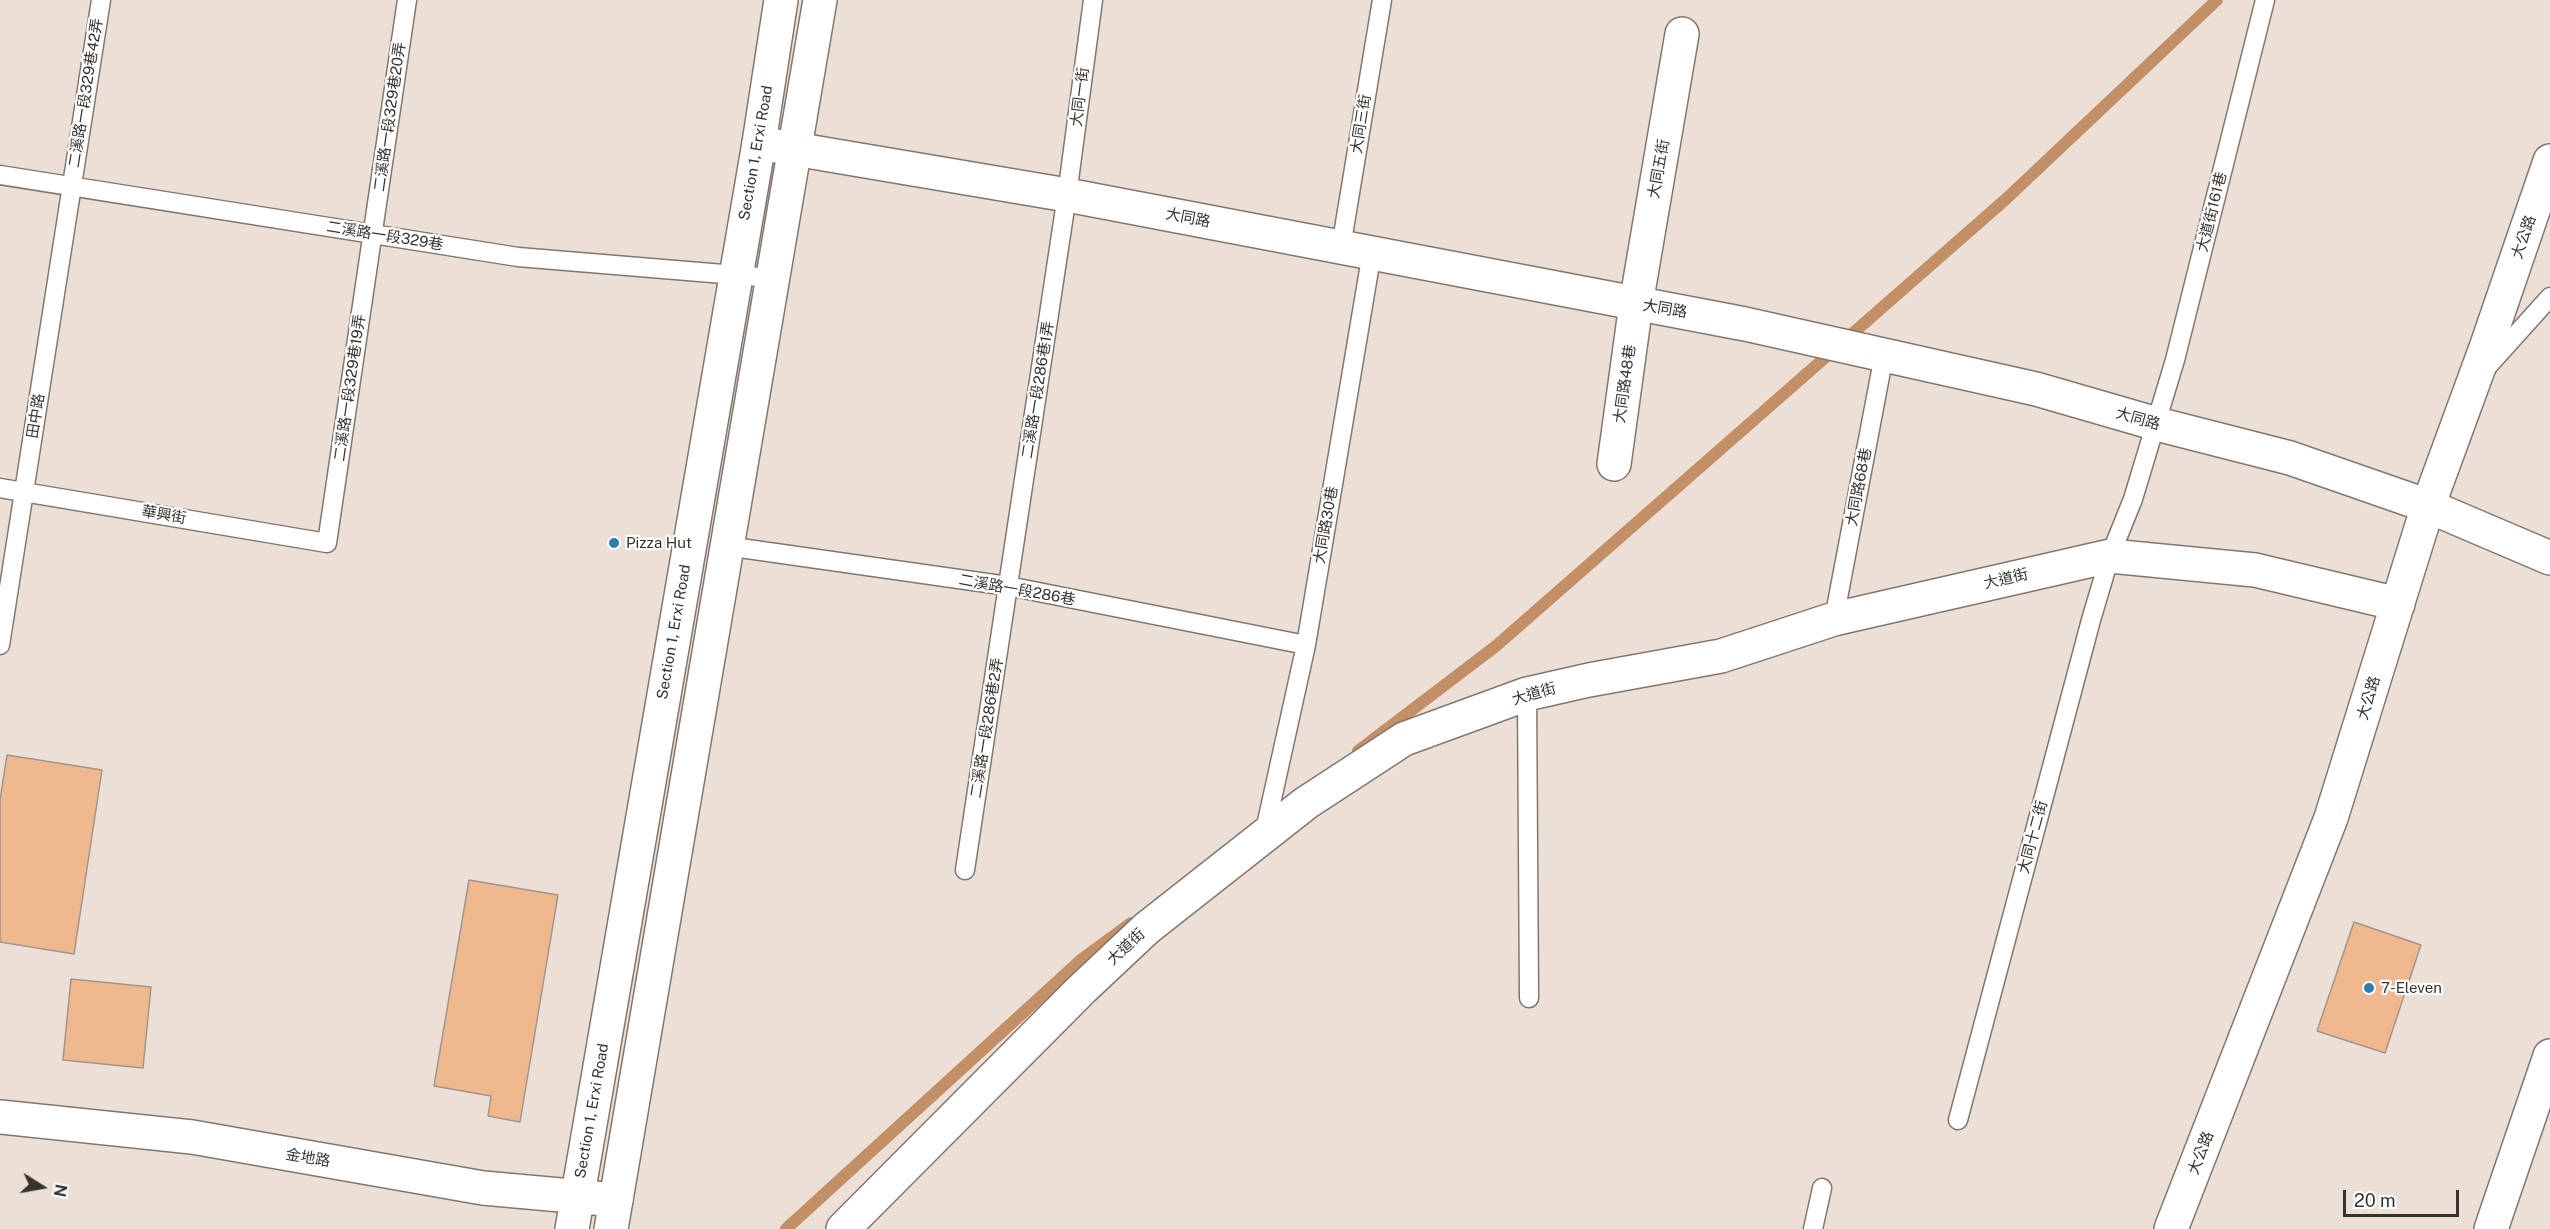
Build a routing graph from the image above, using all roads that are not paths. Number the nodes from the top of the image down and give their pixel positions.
1 (101, 0) edge
2 (406, 0) edge
3 (781, 0) edge
4 (820, 0) edge
5 (1093, 0) edge
6 (1382, 0) edge
7 (2265, 0) edge
8 (1682, 34) dead end
9 (759, 143) junction
10 (796, 148) junction
11 (2550, 160) edge
12 (0, 175) edge
13 (71, 186) junction
14 (1067, 195) junction
15 (373, 234) junction
16 (1356, 250) junction
17 (735, 276) junction
18 (772, 278) junction
19 (2550, 297) edge
20 (1636, 304) junction
21 (1872, 352) junction
22 (2474, 382) junction
23 (2157, 424) junction
24 (1614, 464) dead end
25 (0, 488) edge
26 (24, 492) junction
27 (2428, 506) junction
28 (327, 543) joint
29 (726, 546) junction
30 (2110, 556) junction
31 (2550, 558) edge
32 (1008, 586) junction
33 (2398, 604) junction
34 (1834, 619) junction
35 (0, 645) edge
36 (1306, 645) junction
37 (1527, 694) junction
38 (1265, 834) junction
39 (965, 870) dead end
40 (1529, 998) dead end
41 (2550, 1056) edge
42 (0, 1117) edge
43 (1959, 1119) dead end
44 (1822, 1188) dead end
45 (577, 1196) junction
46 (613, 1214) edge
47 (572, 1229) edge
48 (843, 1229) edge
49 (1813, 1229) edge
50 (2171, 1229) edge
51 (2491, 1229) edge

1 - 13 lane, 二溪路一段329巷42弄
2 - 15 lane, 二溪路一段329巷20弄
3 - 9 street, Section 1, Erxi Road
4 - 10 street
5 - 14 lane, 大同一街
6 - 16 lane, 大同三街
7 - 23 lane, 大道街161巷
8 - 20 street, 大同五街
9 - 10 street, 大同路
9 - 17 street, Section 1, Erxi Road
10 - 14 street, 大同路
10 - 18 street
11 - 22 street, 大公路
12 - 13 lane, 二溪路一段329巷
13 - 15 lane, 二溪路一段329巷
13 - 26 lane, 田中路
14 - 16 street, 大同路
14 - 32 lane, 二溪路一段286巷1弄
15 - 17 lane, 二溪路一段329巷
15 - 28 lane, 二溪路一段329巷19弄
16 - 20 street, 大同路
16 - 36 lane, 大同路30巷
17 - 18 lane, 二溪路一段329巷
17 - 45 street, Section 1, Erxi Road
18 - 29 street
19 - 22 lane
20 - 21 street, 大同路
20 - 24 street, 大同路48巷
21 - 23 street, 大同路
21 - 34 lane, 大同路68巷
22 - 27 street, 大公路
23 - 27 street, 大同路
23 - 30 lane, 大道街161巷
25 - 26 lane, 華興街
26 - 28 lane, 華興街
26 - 35 lane, 田中路
27 - 31 street, 大同路
27 - 33 street, 大公路
29 - 32 lane, 二溪路一段286巷
29 - 46 street
30 - 33 street, 大道街
30 - 34 street, 大道街
30 - 43 lane, 大同十二街
32 - 36 lane, 二溪路一段286巷
32 - 39 lane, 二溪路一段286巷2弄
33 - 50 street, 大公路
34 - 37 street, 大道街
36 - 38 lane, 大同路30巷
37 - 38 street, 大道街
37 - 40 lane
38 - 48 street, 大道街
41 - 51 street
42 - 45 street, 金地路
44 - 49 lane
45 - 46 street, 金地路
45 - 47 street, Section 1, Erxi Road

